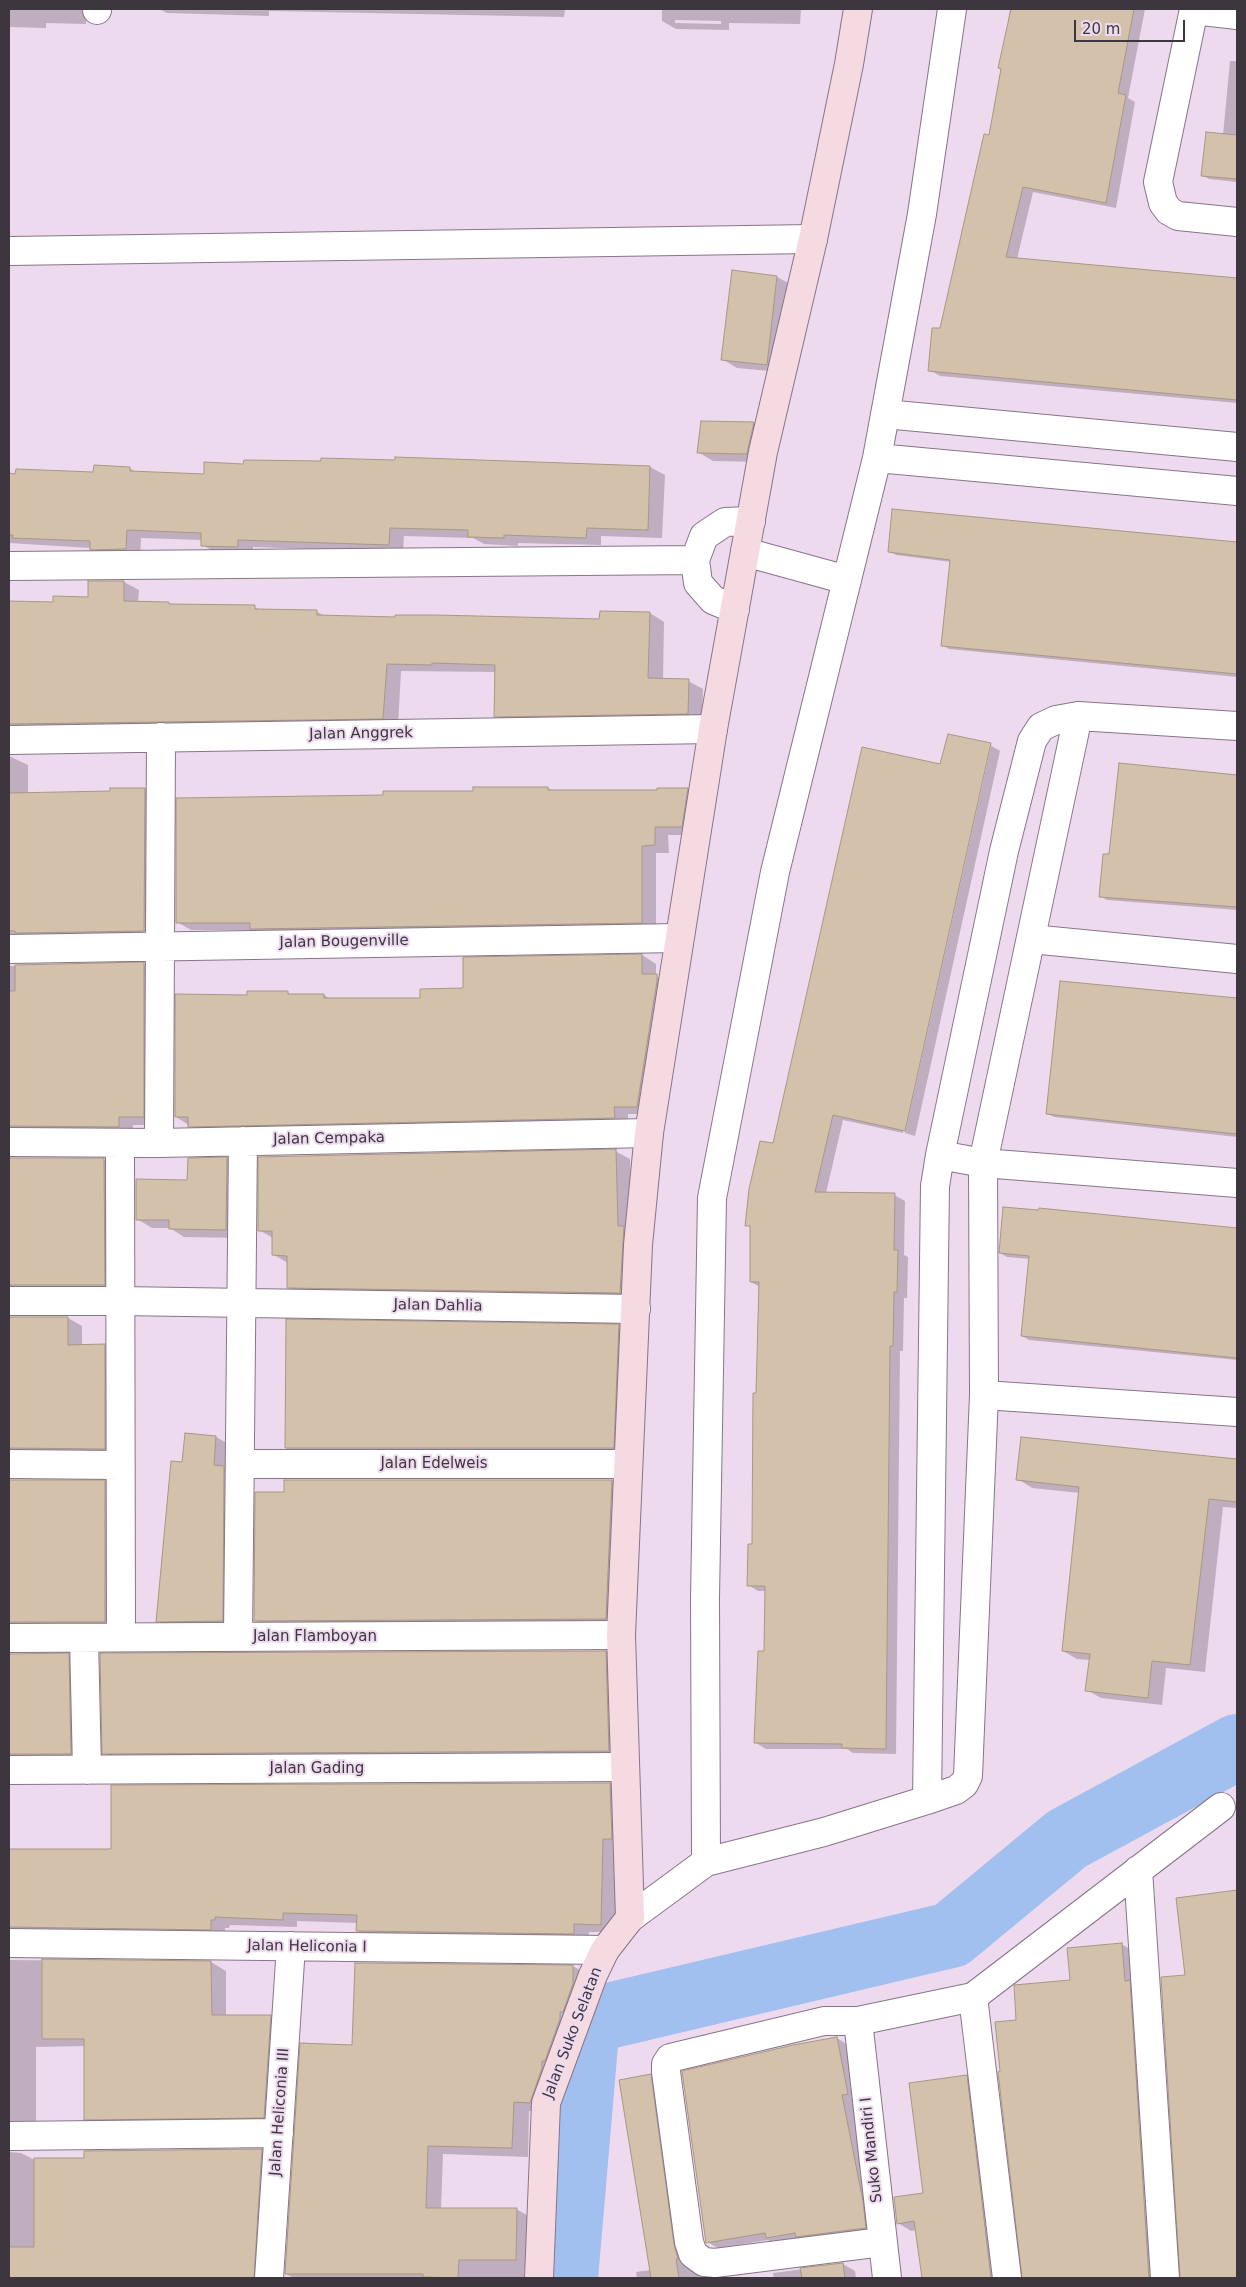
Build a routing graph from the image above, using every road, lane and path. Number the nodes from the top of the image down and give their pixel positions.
1 (858, 9) edge
2 (952, 9) edge
3 (1194, 9) edge
4 (1237, 15) edge
5 (1237, 222) edge
6 (813, 239) junction
7 (9, 251) edge
8 (885, 414) junction
9 (1237, 447) edge
10 (877, 458) junction
11 (1237, 492) edge
12 (751, 521) junction
13 (751, 553) junction
14 (695, 560) junction
15 (9, 566) edge
16 (847, 580) junction
17 (735, 609) junction
18 (1078, 716) junction
19 (1237, 726) edge
20 (713, 729) junction
21 (161, 737) junction
22 (9, 740) edge
23 (679, 938) junction
24 (1031, 939) junction
25 (160, 945) junction
26 (9, 948) edge
27 (1237, 959) edge
28 (649, 1133) junction
29 (243, 1141) junction
30 (9, 1142) edge
31 (120, 1142) junction
32 (158, 1143) junction
33 (940, 1155) junction
34 (983, 1163) junction
35 (1237, 1183) edge
36 (9, 1301) edge
37 (120, 1301) junction
38 (241, 1303) junction
39 (636, 1309) junction
40 (984, 1395) junction
41 (1237, 1412) edge
42 (9, 1464) edge
43 (240, 1464) junction
44 (628, 1464) junction
45 (120, 1465) junction
46 (621, 1635) junction
47 (121, 1637) junction
48 (238, 1637) junction
49 (9, 1638) edge
50 (84, 1638) junction
51 (625, 1767) junction
52 (9, 1770) edge
53 (87, 1770) junction
54 (927, 1800) junction
55 (1221, 1807) dead end
56 (706, 1862) junction
57 (1138, 1870) junction
58 (630, 1918) junction
59 (9, 1943) edge
60 (292, 1946) junction
61 (605, 1950) junction
62 (973, 1997) junction
63 (858, 2021) junction
64 (279, 2133) junction
65 (9, 2136) edge
66 (882, 2242) junction
67 (269, 2278) edge
68 (539, 2278) edge
69 (887, 2278) edge
70 (1007, 2278) edge
71 (1165, 2278) edge

1 - 6 street
2 - 8 street
3 - 4 street
3 - 5 street
6 - 7 street
6 - 12 street
8 - 9 street
8 - 10 street
10 - 11 street
10 - 16 street
12 - 13 street
12 - 14 street
13 - 16 street
13 - 17 street
14 - 15 street
14 - 17 street
16 - 56 street
17 - 20 street
18 - 19 street
18 - 24 street
18 - 33 street
20 - 21 street, Jalan Anggrek
20 - 23 street
21 - 22 street, Jalan Anggrek
21 - 25 street
23 - 25 street, Jalan Bougenville
23 - 28 street
24 - 27 street
24 - 34 street
25 - 26 street, Jalan Bougenville
25 - 32 street
28 - 29 street, Jalan Cempaka
28 - 39 street
29 - 32 street, Jalan Cempaka
29 - 38 street
30 - 31 street, Jalan Cempaka
31 - 32 street, Jalan Cempaka
31 - 37 street
33 - 34 street
33 - 54 street
34 - 35 street
34 - 40 street
36 - 37 street, Jalan Dahlia
37 - 38 street, Jalan Dahlia
37 - 45 street
38 - 39 street, Jalan Dahlia
38 - 43 street
39 - 44 street
40 - 41 street
40 - 54 street
42 - 45 street
43 - 44 street, Jalan Edelweis
43 - 48 street
44 - 46 street
45 - 47 street
46 - 48 street, Jalan Flamboyan
46 - 51 street
47 - 48 street, Jalan Flamboyan
47 - 50 street, Jalan Flamboyan
49 - 50 street, Jalan Flamboyan
50 - 53 street
51 - 53 street, Jalan Gading
51 - 58 street
52 - 53 street, Jalan Gading
54 - 56 street
55 - 57 street
56 - 58 street
57 - 62 street
57 - 71 street
58 - 61 street, Jalan Suko Selatan
59 - 60 street, Jalan Heliconia I
60 - 61 street, Jalan Heliconia I
60 - 64 street, Jalan Heliconia III
61 - 68 street, Jalan Suko Selatan
62 - 63 street
62 - 70 street
63 - 66 street, Suko Mandiri I
63 - 66 street
64 - 65 street
64 - 67 street, Jalan Heliconia III
66 - 69 street, Suko Mandiri I

